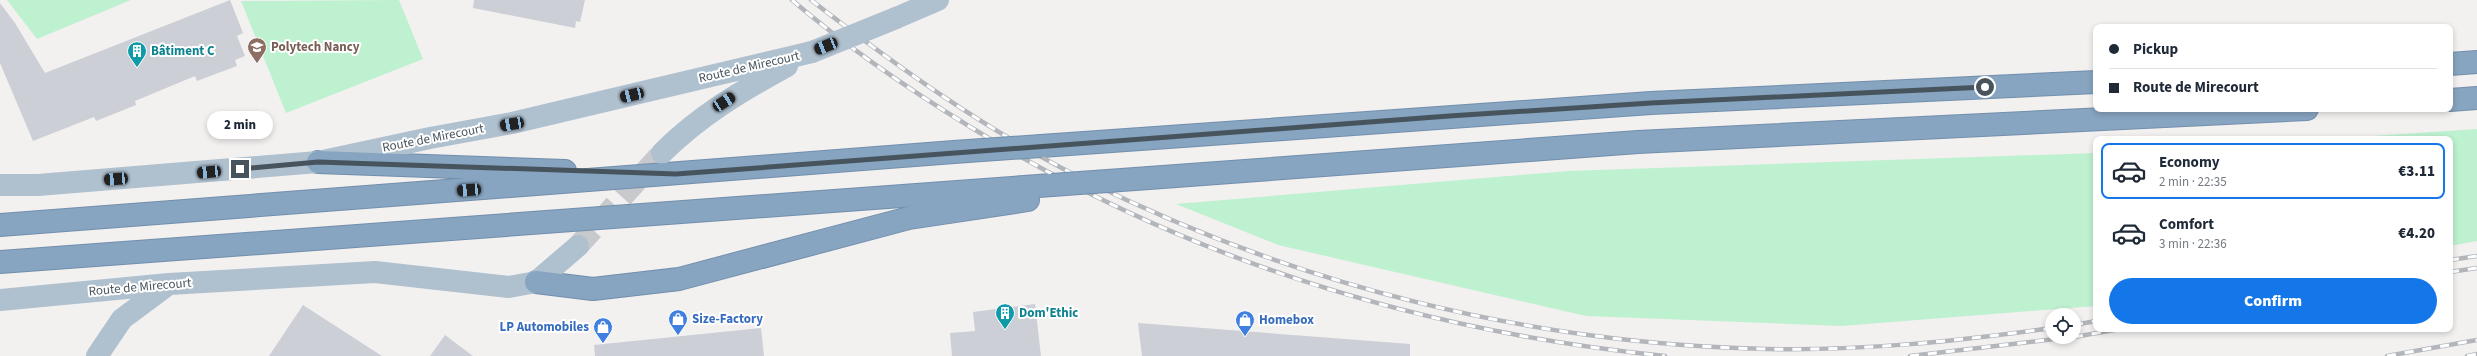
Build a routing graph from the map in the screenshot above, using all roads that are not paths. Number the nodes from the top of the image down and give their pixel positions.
1 (938, 0) edge
2 (812, 52) junction
3 (2477, 62) edge
4 (2453, 64) edge
5 (2093, 82) edge
6 (2477, 98) edge
7 (2453, 100) edge
8 (2247, 112) edge
9 (662, 153) tunnel mouth
10 (318, 162) junction
11 (676, 174) junction
12 (0, 184) edge
13 (1061, 189) junction
14 (0, 225) edge
15 (578, 246) tunnel mouth
16 (0, 262) edge
17 (536, 282) junction
18 (169, 284) junction
19 (0, 300) edge
20 (98, 356) edge

1 - 2 main road, Route de Mirecourt, bridge
2 - 9 main road, Route de Mirecourt
2 - 10 main road, Route de Mirecourt
3 - 4 highway
5 - 11 highway, bridge
6 - 7 highway
8 - 13 highway, bridge
10 - 11 highway
10 - 12 main road, Route de Mirecourt
11 - 14 highway
13 - 16 highway
13 - 17 highway
15 - 17 main road
17 - 18 main road, Route de Mirecourt
18 - 19 main road, Route de Mirecourt
18 - 20 main road

